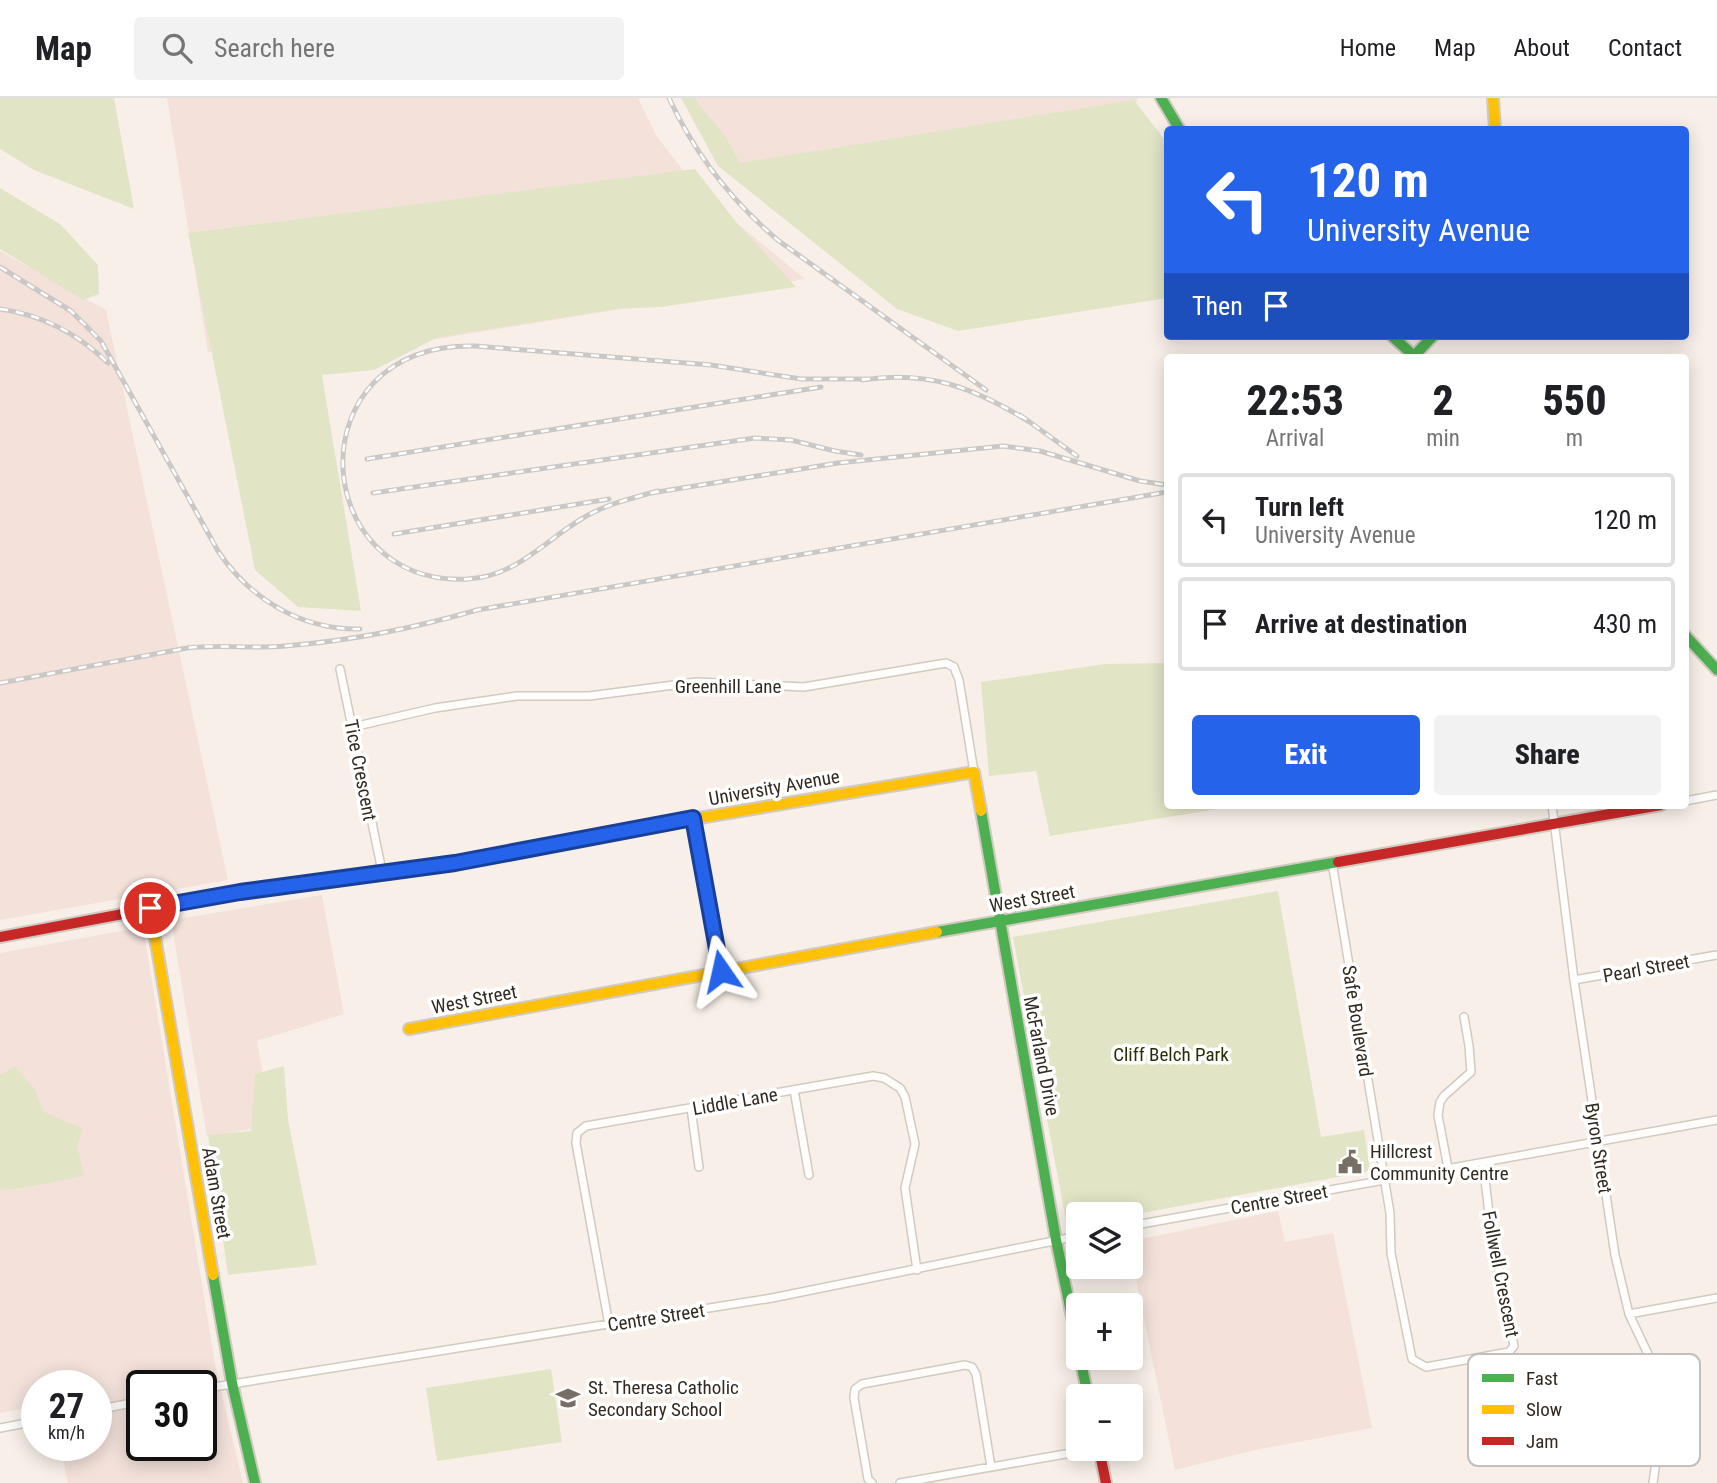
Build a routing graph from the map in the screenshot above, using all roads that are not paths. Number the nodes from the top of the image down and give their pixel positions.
1 (1161, 98) edge
2 (1493, 98) edge
3 (1178, 126) edge
4 (1494, 126) edge
5 (1396, 340) edge
6 (1429, 340) edge
7 (1411, 354) edge
8 (1417, 354) edge
9 (1689, 642) edge
10 (340, 669) dead end
11 (1717, 670) edge
12 (353, 727) junction
13 (974, 772) junction
14 (1717, 795) edge
15 (1689, 800) edge
16 (1553, 809) edge
17 (1637, 809) edge
18 (693, 818) junction
19 (1555, 823) junction
20 (1332, 862) junction
21 (382, 871) junction
22 (150, 908) junction
23 (999, 921) junction
24 (0, 937) edge
25 (1717, 955) edge
26 (721, 971) junction
27 (1574, 980) junction
28 (1464, 1017) dead end
29 (410, 1029) dead end
30 (794, 1090) junction
31 (691, 1108) junction
32 (1717, 1120) edge
33 (1598, 1142) junction
34 (1483, 1163) junction
35 (699, 1167) dead end
36 (1448, 1168) junction
37 (809, 1175) dead end
38 (1385, 1180) junction
39 (1143, 1224) edge
40 (1066, 1238) edge
41 (1056, 1240) junction
42 (917, 1270) junction
43 (1067, 1293) edge
44 (1717, 1298) edge
45 (1629, 1314) junction
46 (609, 1325) junction
47 (1498, 1354) edge
48 (1648, 1354) edge
49 (1468, 1359) edge
50 (232, 1383) junction
51 (217, 1386) edge
52 (21, 1424) edge
53 (0, 1428) edge
54 (1066, 1454) edge
55 (1100, 1461) edge
56 (991, 1467) junction
57 (255, 1483) edge
58 (872, 1483) edge
59 (900, 1483) edge
60 (1106, 1483) edge

1 - 3 street
2 - 4 street
5 - 7 street
6 - 8 street
9 - 11 street
10 - 12 street, Tice Crescent
12 - 13 street, Greenhill Lane
12 - 21 street, Tice Crescent
13 - 18 street, University Avenue
13 - 23 street, McFarland Drive
14 - 15 street
16 - 19 street, Byron Street
17 - 19 street, West Street
18 - 21 street, University Avenue
18 - 26 street
19 - 20 street, West Street
19 - 27 street, Byron Street
20 - 23 street, West Street
20 - 38 street, Safe Boulevard
21 - 22 street, University Avenue
22 - 24 street, University Avenue
22 - 50 street, Adam Street
23 - 26 street, West Street
23 - 41 street, McFarland Drive
25 - 27 street, Pearl Street
26 - 29 street, West Street
27 - 33 street, Byron Street
28 - 36 street
30 - 31 street, Liddle Lane
30 - 37 street
30 - 42 street, Liddle Lane
31 - 35 street
31 - 46 street, Liddle Lane
32 - 33 street, Centre Street
33 - 34 street, Centre Street
33 - 45 street, Byron Street
34 - 36 street, Centre Street
34 - 47 street, Follwell Crescent
36 - 38 street, Centre Street
38 - 39 street, Centre Street
38 - 49 street, Follwell Crescent
40 - 41 street, Centre Street
41 - 42 street, Centre Street
41 - 43 street, McFarland Drive
42 - 46 street, Centre Street
44 - 45 street
45 - 48 street, Byron Street
46 - 50 street, Centre Street
50 - 51 street, Centre Street
50 - 57 street, Adam Street
52 - 53 street
54 - 56 street
55 - 60 street
56 - 58 street
56 - 59 street

